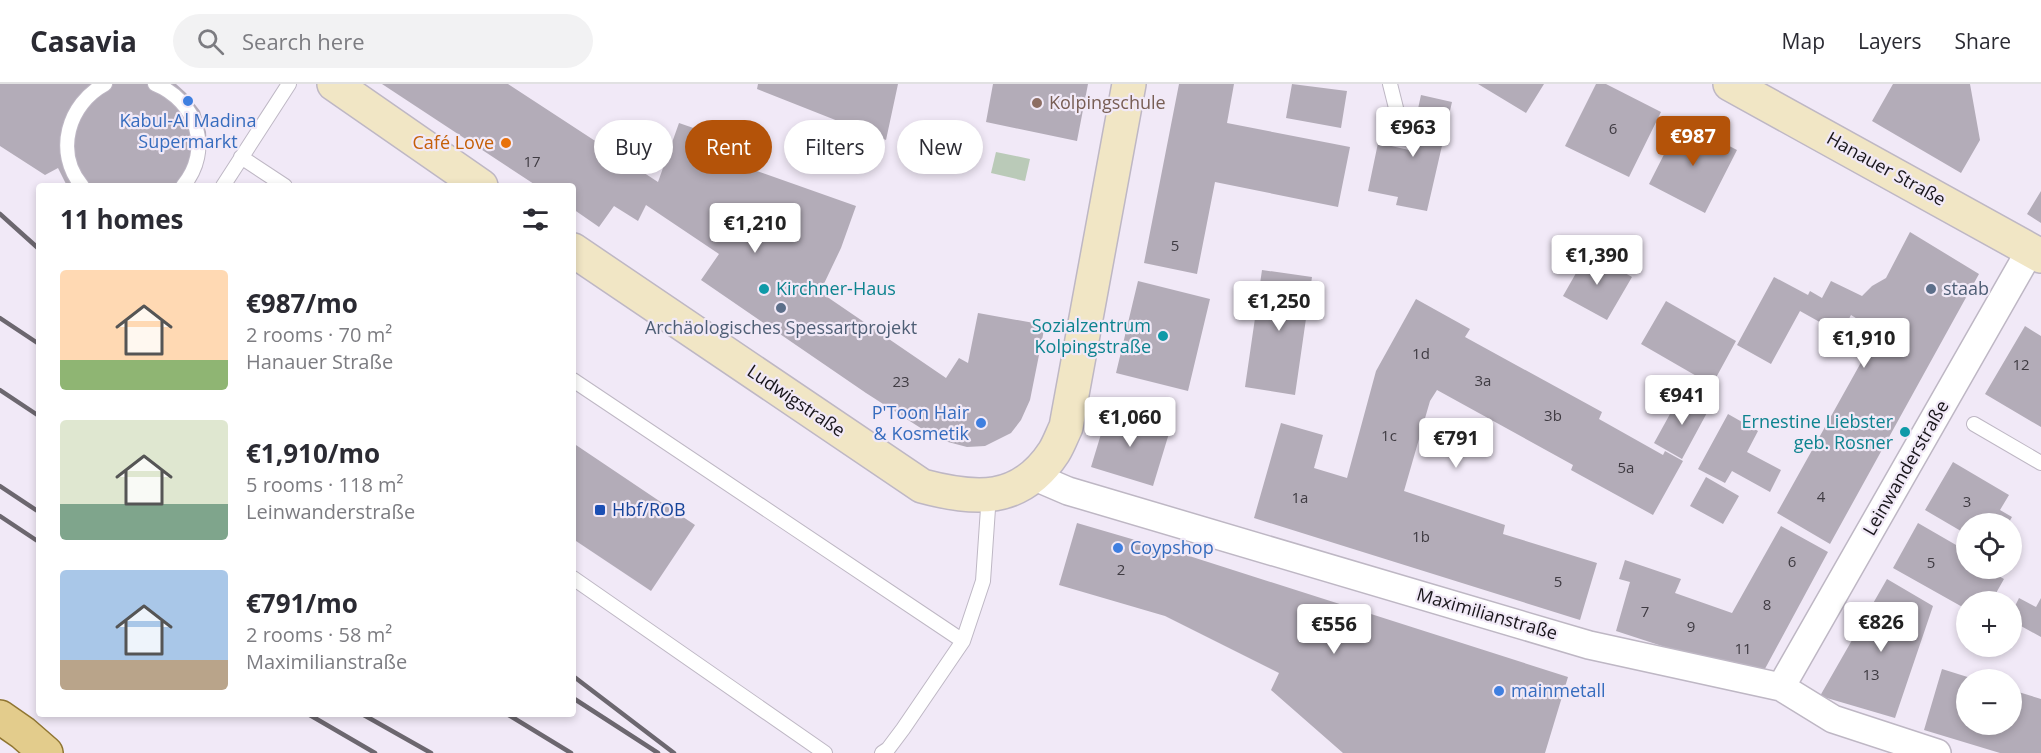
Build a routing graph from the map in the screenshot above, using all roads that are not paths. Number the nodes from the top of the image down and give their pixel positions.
1 (105, 84) edge
2 (155, 84) edge
3 (289, 84) edge
4 (334, 84) edge
5 (1129, 84) edge
6 (1390, 84) edge
7 (1734, 85) edge
8 (1396, 108) dead end
9 (241, 157) junction
10 (80, 183) edge
11 (185, 183) edge
12 (224, 183) edge
13 (280, 183) edge
14 (477, 183) edge
15 (576, 252) edge
16 (2036, 252) edge
17 (576, 382) edge
18 (1974, 424) dead end
19 (2041, 463) edge
20 (1034, 476) junction
21 (989, 494) junction
22 (576, 580) edge
23 (963, 641) junction
24 (1781, 687) junction
25 (0, 717) edge
26 (46, 753) edge
27 (825, 753) edge
28 (882, 753) edge
29 (1937, 753) edge

1 - 10 lane
2 - 11 lane
3 - 9 lane
4 - 14 street
5 - 20 street, Ludwigstraße
6 - 8 lane
7 - 16 street, Hanauer Straße
9 - 12 lane
9 - 13 lane
15 - 21 street, Ludwigstraße
16 - 24 street, Leinwanderstraße
17 - 23 lane
18 - 19 lane
20 - 21 street, Ludwigstraße
20 - 24 street, Maximilianstraße
21 - 23 lane
22 - 27 lane
23 - 28 lane
24 - 29 street, Maximilianstraße
25 - 26 main road

